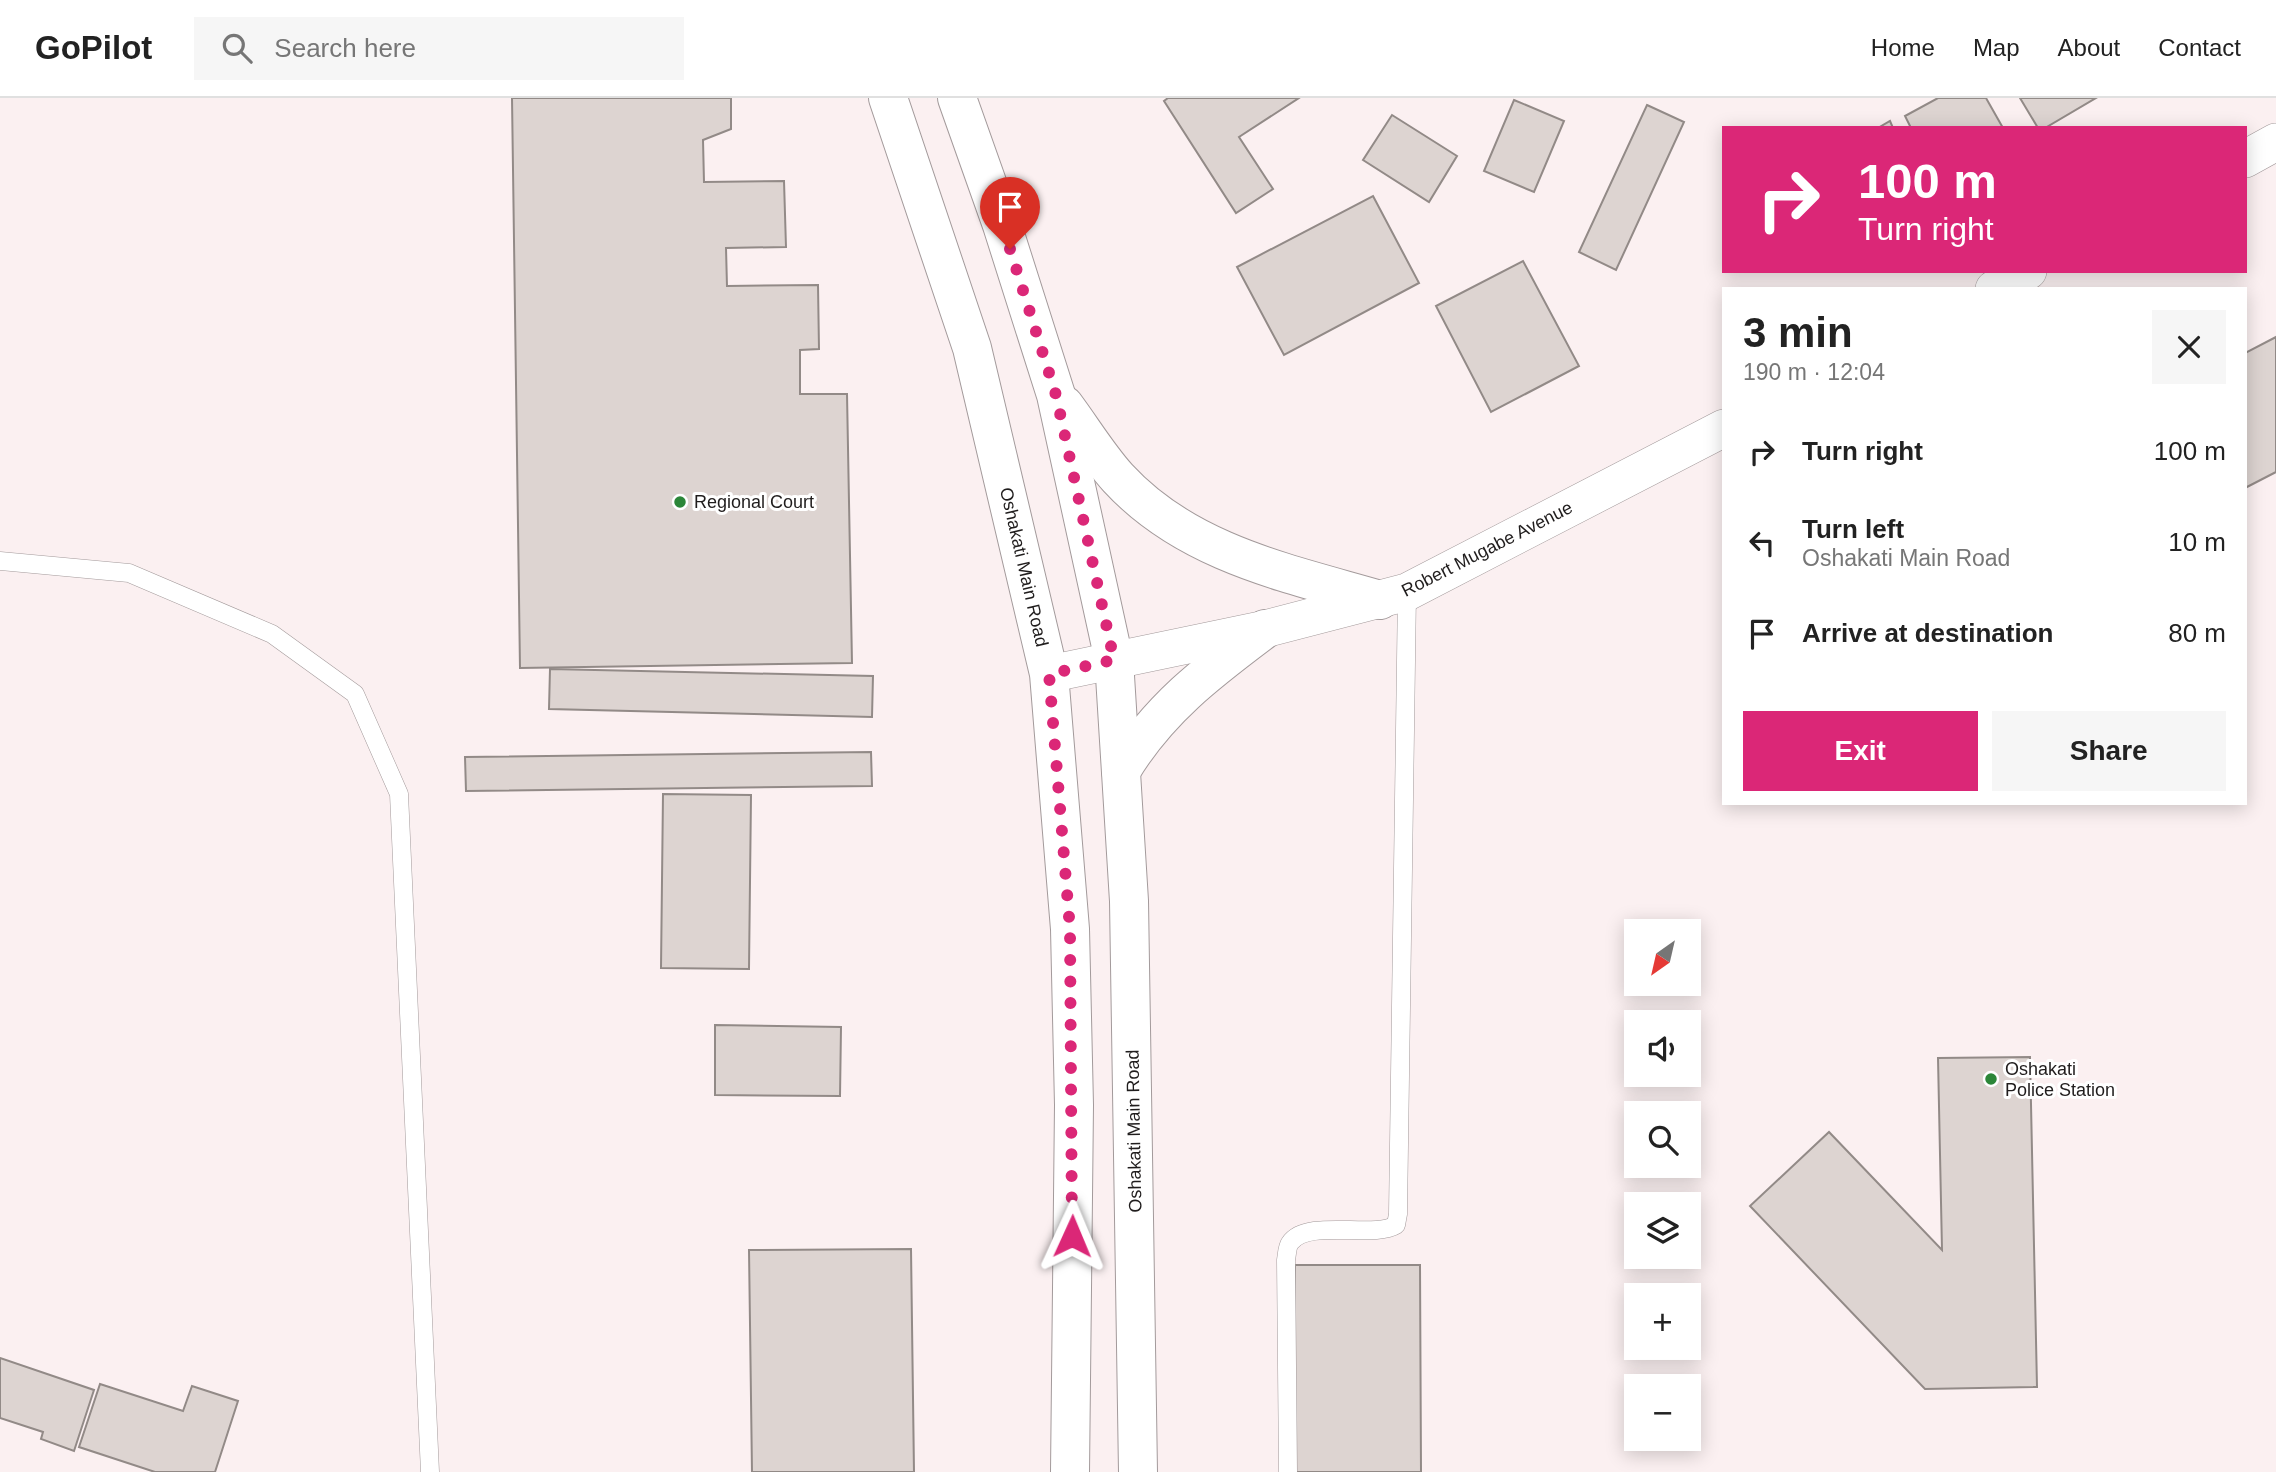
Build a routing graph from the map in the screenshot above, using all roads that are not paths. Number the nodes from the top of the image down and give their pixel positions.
1 (888, 98) edge
2 (957, 98) edge
3 (2276, 142) edge
4 (2247, 158) edge
5 (2024, 273) edge
6 (1998, 287) edge
7 (1056, 395) junction
8 (1722, 429) edge
9 (0, 561) edge
10 (1394, 596) junction
11 (1265, 629) junction
12 (1114, 660) junction
13 (1049, 674) junction
14 (1121, 771) junction
15 (430, 1472) edge
16 (1070, 1472) edge
17 (1138, 1472) edge
18 (1288, 1472) edge

1 - 13 main road, Oshakati Main Road
2 - 7 main road, Oshakati Main Road
3 - 4 street
5 - 6 street
7 - 10 main road
7 - 12 main road, Oshakati Main Road
8 - 10 street, Robert Mugabe Avenue
9 - 15 lane
10 - 11 street, Robert Mugabe Avenue
10 - 18 lane
11 - 12 street, Robert Mugabe Avenue
11 - 14 main road
12 - 13 street, Robert Mugabe Avenue
12 - 14 main road, Oshakati Main Road
13 - 16 main road, Oshakati Main Road
14 - 17 main road, Oshakati Main Road

